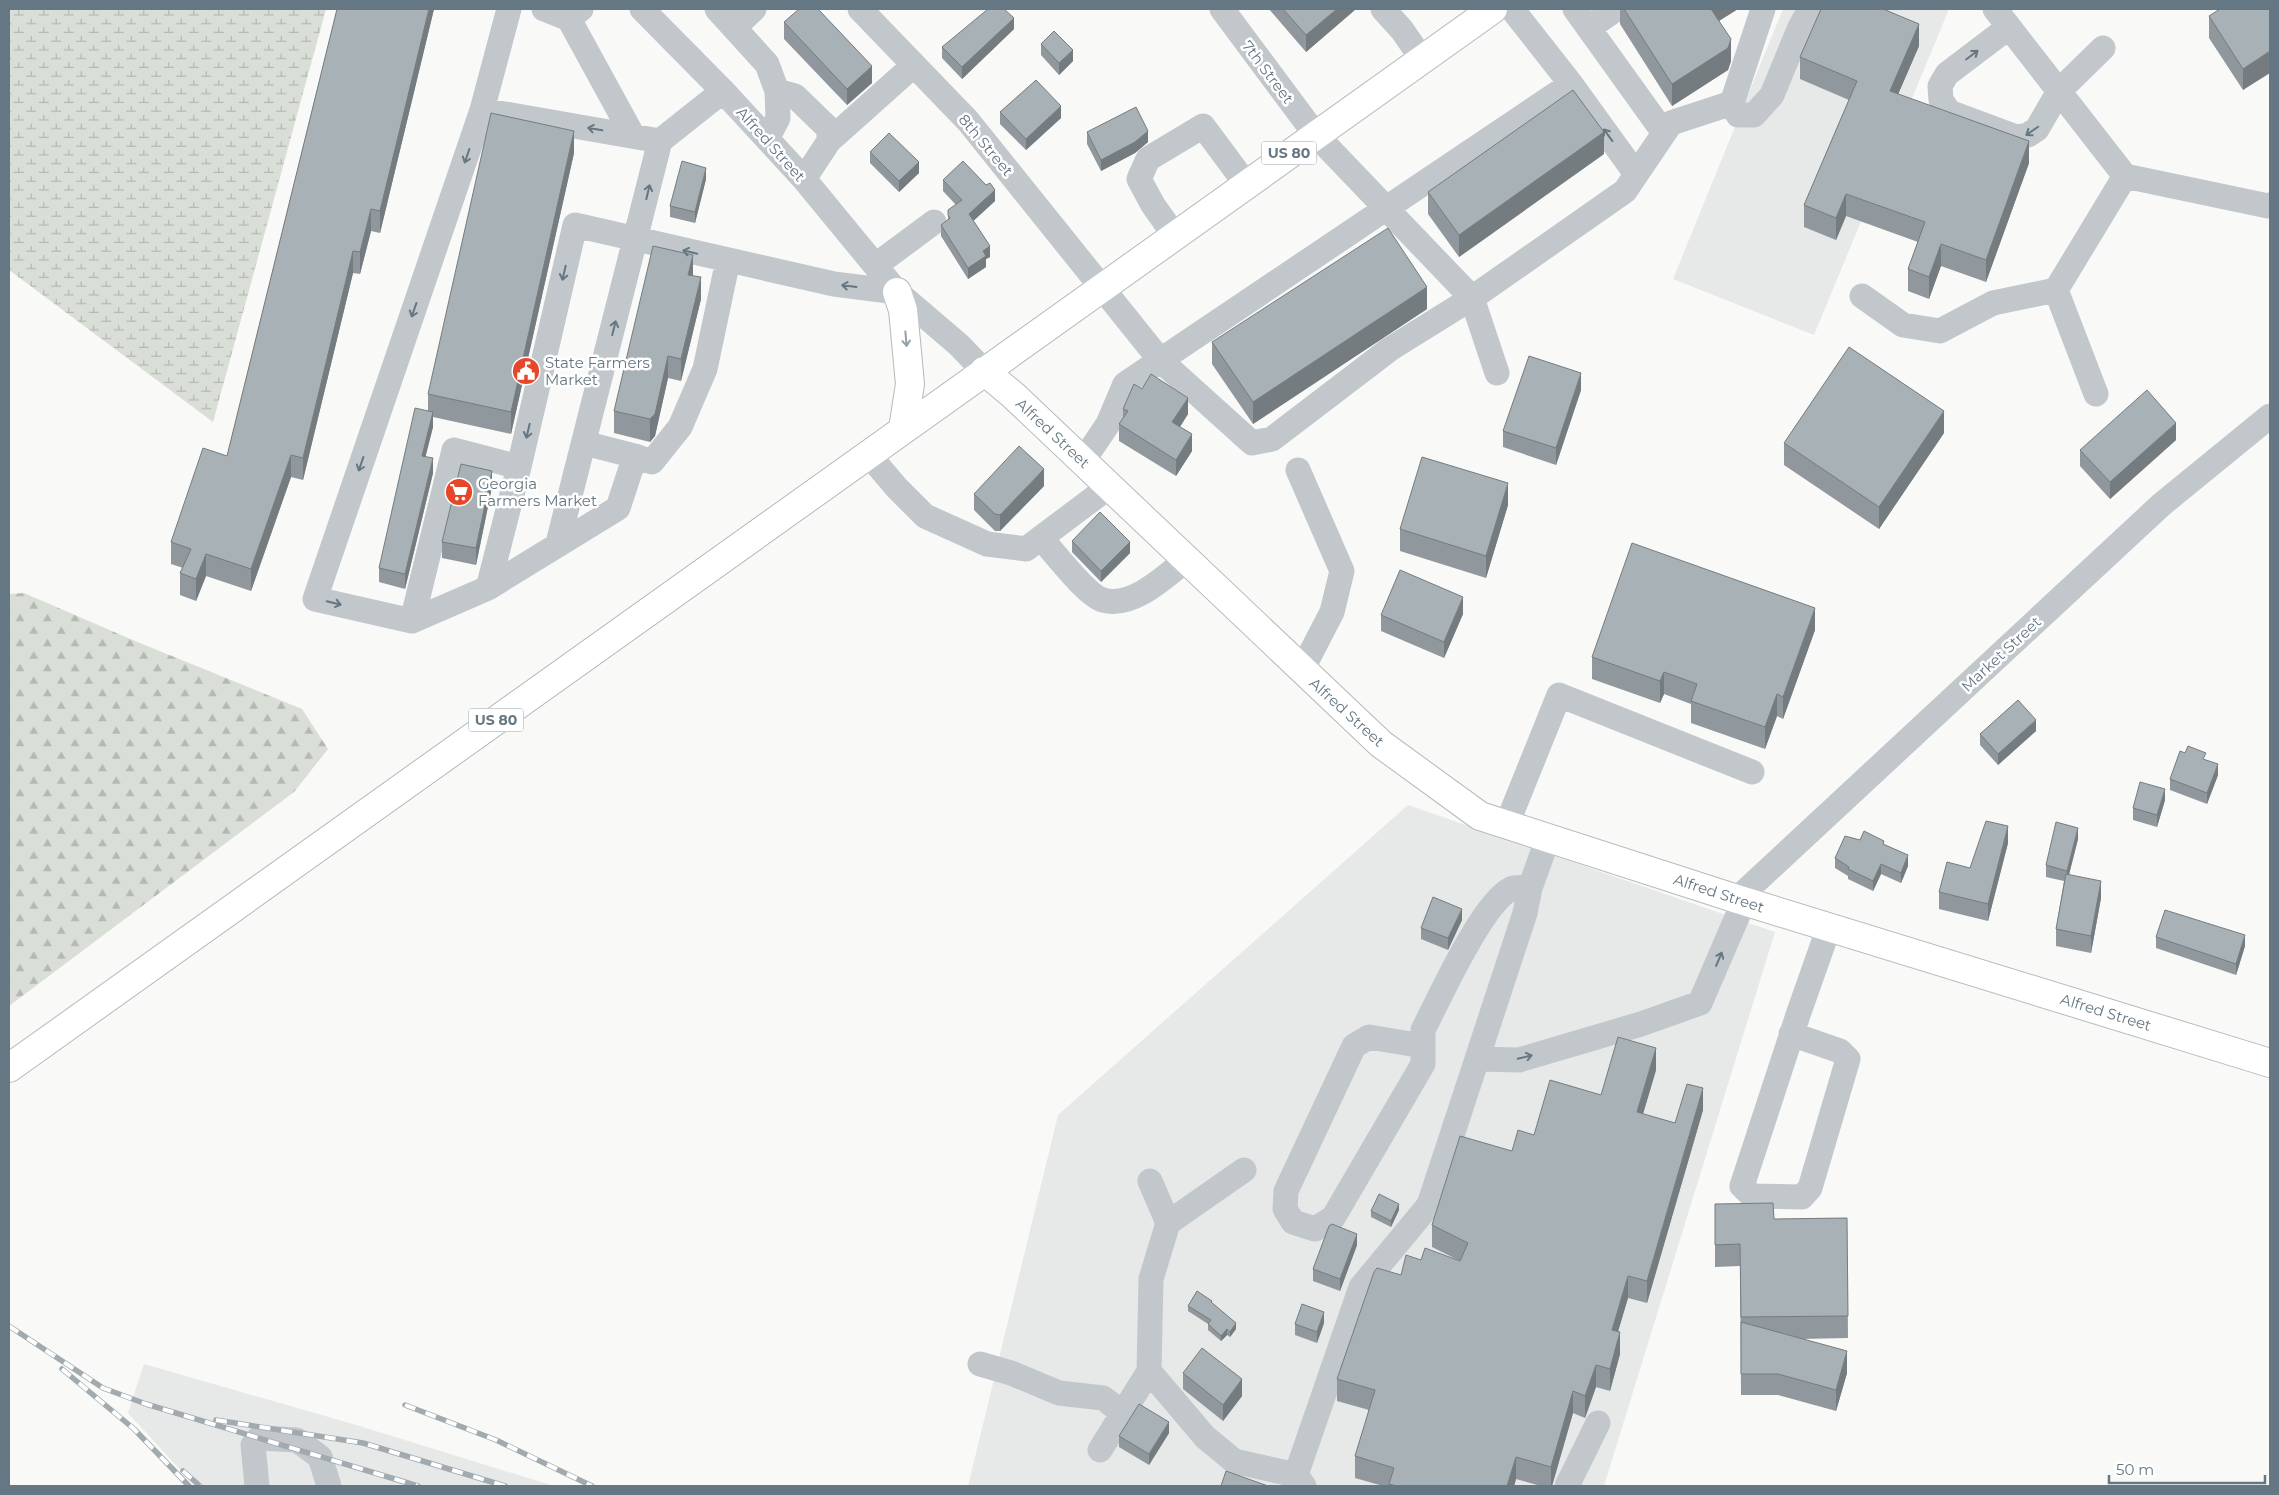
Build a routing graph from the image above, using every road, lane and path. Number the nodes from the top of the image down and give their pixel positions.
1 (509, 9) edge
2 (544, 9) edge
3 (642, 9) edge
4 (717, 9) edge
5 (754, 9) edge
6 (860, 9) edge
7 (1222, 9) edge
8 (1383, 9) edge
9 (1493, 9) edge
10 (1512, 9) edge
11 (1616, 9) edge
12 (1764, 9) edge
13 (1810, 9) edge
14 (575, 14) edge
15 (1582, 18) edge
16 (2002, 18) edge
17 (734, 28) junction
18 (2102, 48) dead end
19 (1422, 59) junction
20 (914, 65) junction
21 (1571, 84) junction
22 (723, 91) junction
23 (777, 91) junction
24 (2059, 92) junction
25 (1732, 103) junction
26 (482, 110) junction
27 (1664, 133) junction
28 (1315, 134) junction
29 (633, 136) junction
30 (767, 139) junction
31 (660, 141) junction
32 (829, 141) junction
33 (1636, 174) junction
34 (2125, 176) junction
35 (804, 180) junction
36 (1246, 184) junction
37 (2270, 205) edge
38 (1385, 208) junction
39 (934, 222) dead end
40 (1175, 236) junction
41 (637, 239) junction
42 (728, 260) junction
43 (876, 266) junction
44 (1103, 288) junction
45 (2056, 290) junction
46 (897, 292) junction
47 (1862, 296) dead end
48 (1472, 298) junction
49 (1160, 360) junction
50 (984, 371) junction
51 (1497, 373) dead end
52 (2096, 394) dead end
53 (2270, 416) edge
54 (903, 429) junction
55 (584, 443) junction
56 (868, 454) junction
57 (635, 456) junction
58 (1083, 460) junction
59 (519, 467) junction
60 (1298, 470) dead end
61 (1110, 486) junction
62 (1041, 538) junction
63 (558, 543) junction
64 (1187, 559) junction
65 (488, 588) junction
66 (412, 622) junction
67 (1302, 670) junction
68 (1752, 772) dead end
69 (1507, 824) junction
70 (1548, 838) junction
71 (1530, 888) junction
72 (1741, 900) junction
73 (1829, 927) junction
74 (1791, 1034) junction
75 (1423, 1046) junction
76 (1477, 1059) junction
77 (2270, 1063) edge
78 (9, 1068) edge
79 (1244, 1170) dead end
80 (1150, 1181) dead end
81 (1168, 1223) junction
82 (980, 1364) dead end
83 (1149, 1371) junction
84 (1122, 1413) junction
85 (1598, 1423) dead end
86 (1100, 1450) dead end
87 (1300, 1481) edge
88 (257, 1486) edge
89 (329, 1486) edge
90 (1567, 1486) edge

1 - 26 street
2 - 14 street
3 - 22 street, Alfred Street
4 - 17 street
5 - 17 street
6 - 20 street, 8th Street
7 - 28 street, 7th Street
8 - 19 street
9 - 19 main road, US 80
10 - 21 street
11 - 15 street
12 - 25 street
13 - 25 street
14 - 29 street
15 - 27 street
16 - 24 street
24 -> 16 street
17 - 23 street
18 - 24 street
19 - 28 main road, US 80
20 - 32 street
20 - 44 street, 8th Street
33 -> 21 street
21 - 38 street
22 - 30 street, Alfred Street
22 - 31 street
23 - 30 street
23 - 32 street
24 - 34 street
25 - 27 street
29 -> 26 street
26 -> 66 street
27 - 33 street
28 - 36 main road, US 80
28 - 38 street, 7th Street
29 - 31 street
30 - 35 street, Alfred Street
41 -> 31 street
32 - 35 street
33 - 48 street
34 - 37 street
34 - 45 street
35 - 43 street, Alfred Street
36 - 40 main road, US 80
36 - 40 street
38 - 48 street, 7th Street
38 - 49 street
39 - 43 street
40 - 44 main road, US 80
42 -> 41 street
55 -> 41 street
41 -> 59 street
46 -> 42 street
42 - 57 street
43 - 46 street, Alfred Street
44 - 49 street, 8th Street
44 - 50 main road, US 80
45 - 47 street
45 - 52 street
46 - 50 street, Alfred Street
46 -> 54 main road
48 - 49 street, 8th Street
48 - 51 street
49 - 58 street
50 - 54 main road, US 80
50 - 58 main road, Alfred Street
53 - 72 street, Market Street
54 - 56 main road, US 80
55 - 57 street
55 - 63 street
56 - 62 street
56 - 78 main road, US 80
57 - 63 street
58 - 61 main road, Alfred Street
59 - 65 street
59 - 66 street
60 - 67 street
61 - 62 street
61 - 64 main road, Alfred Street
62 - 64 street
63 - 65 street
64 - 67 main road, Alfred Street
65 - 66 street
67 - 69 main road, Alfred Street
68 - 69 street
69 - 70 main road, Alfred Street
70 - 71 street
70 - 72 main road, Alfred Street
71 - 75 street
71 - 76 street
72 - 73 main road, Alfred Street
76 -> 72 street
73 - 74 street
73 - 77 main road, Alfred Street
74 - 74 street
75 - 75 street
76 - 87 street
79 - 81 street
80 - 81 street
81 - 83 street
82 - 84 street
83 - 84 street
83 - 87 street
84 - 86 street
85 - 90 street
88 - 89 street

